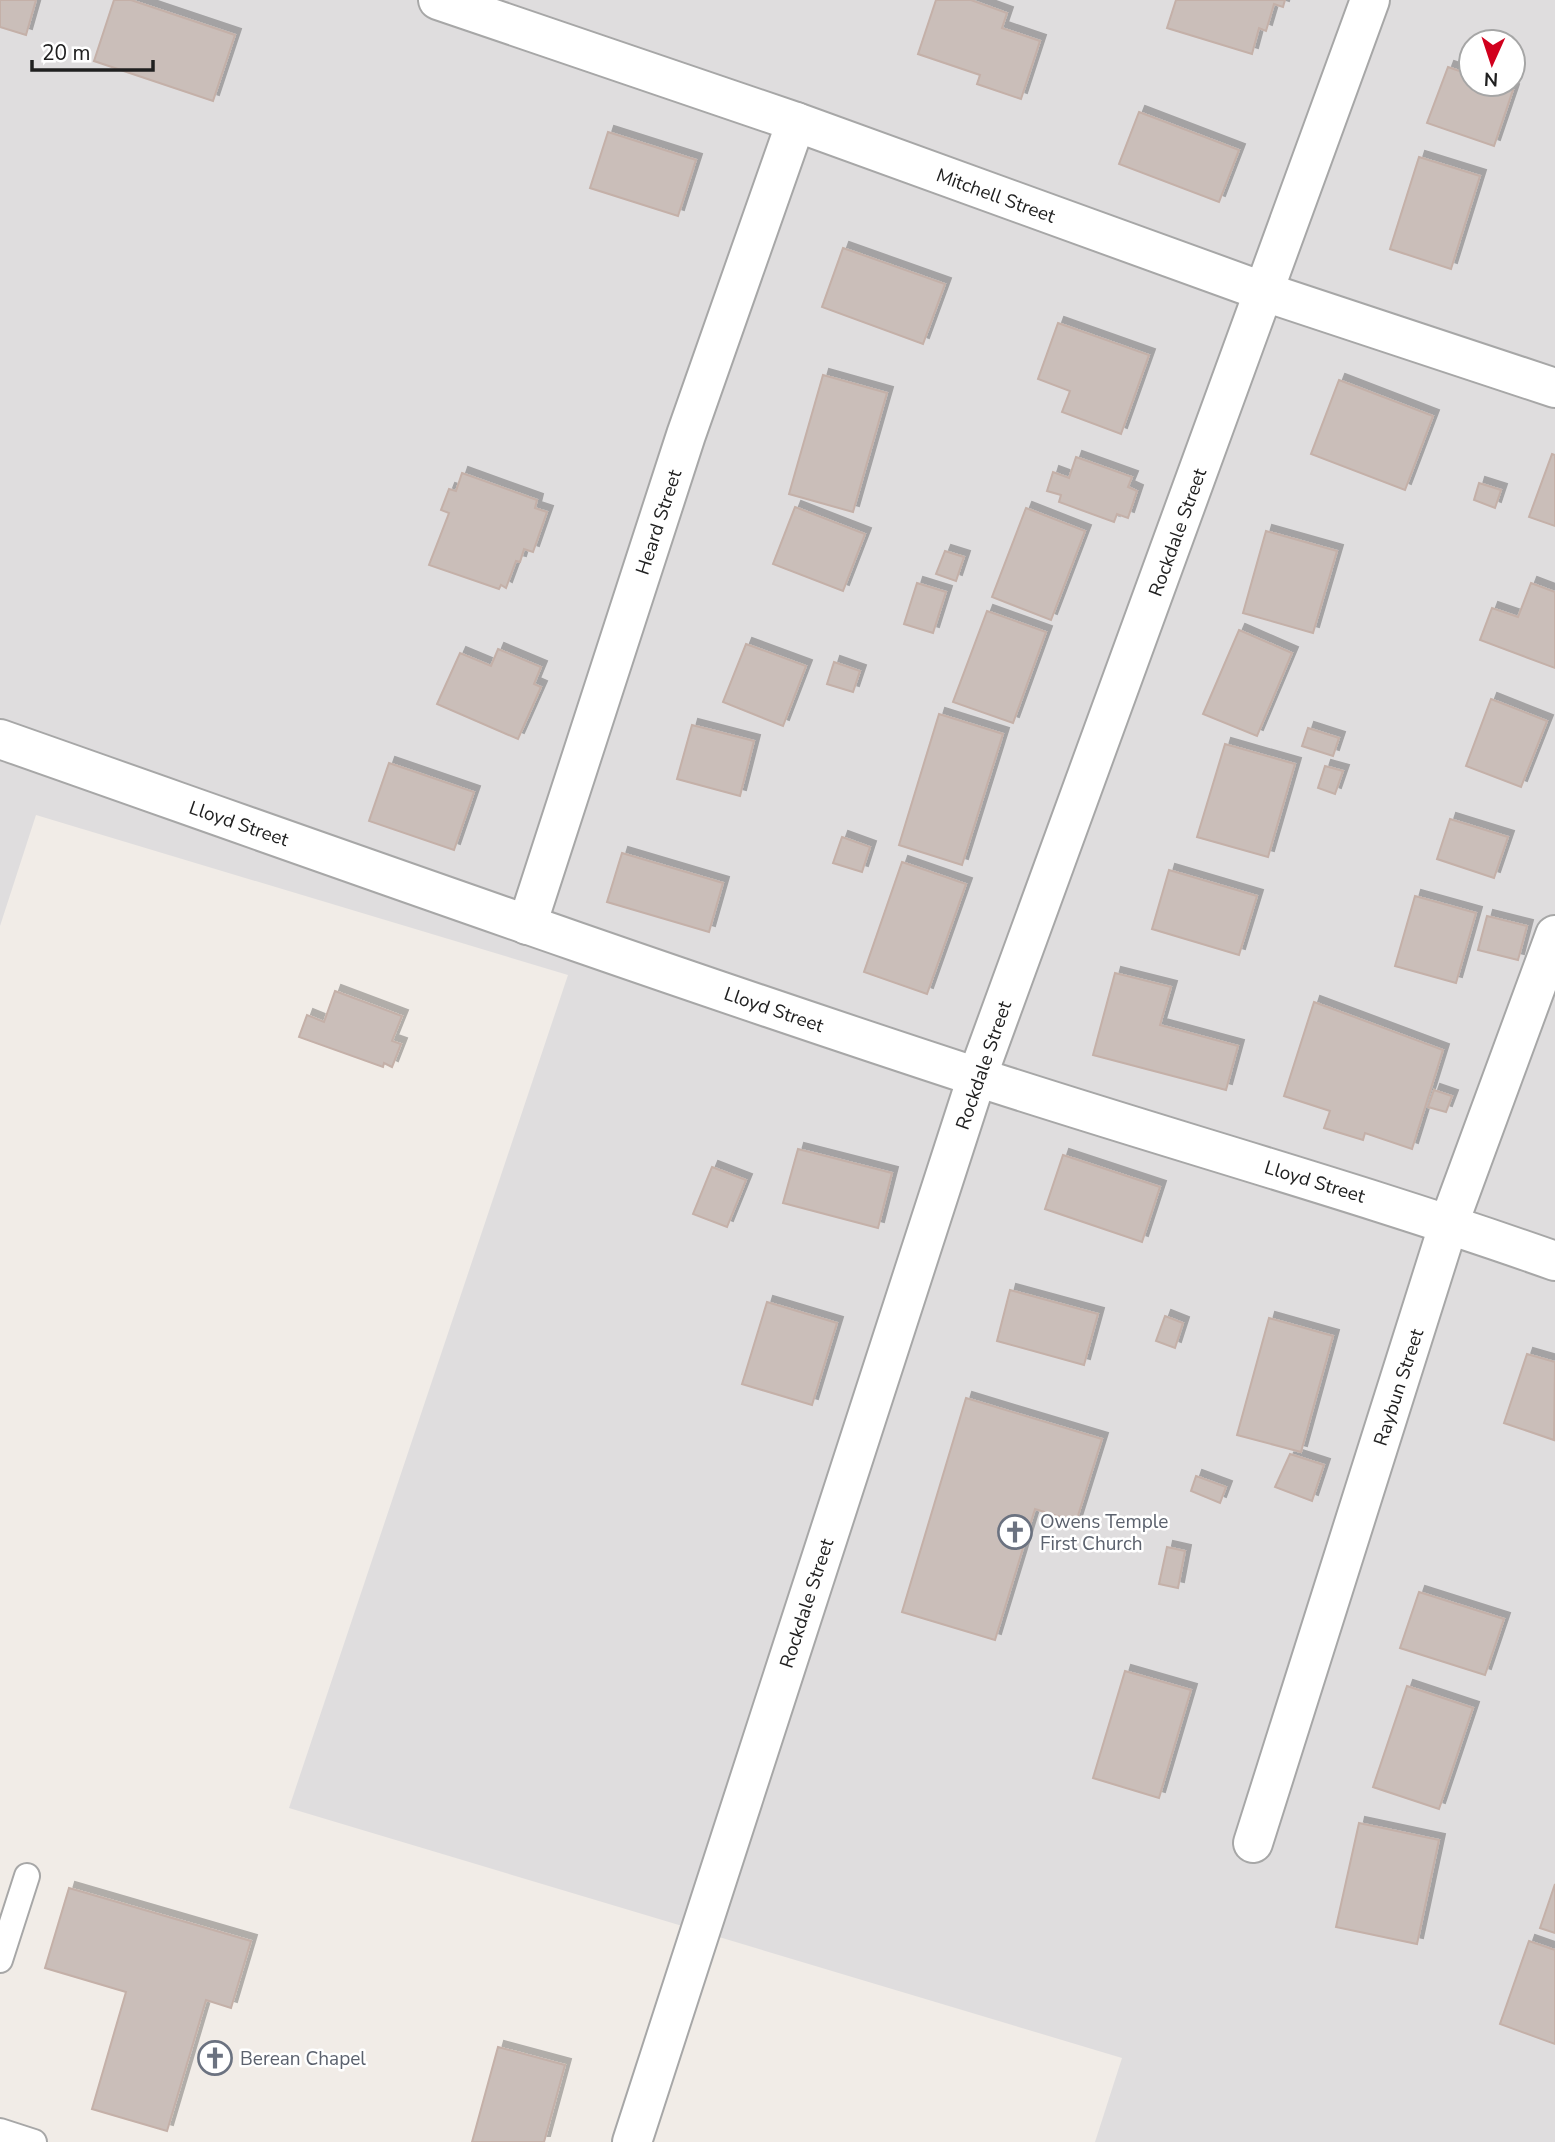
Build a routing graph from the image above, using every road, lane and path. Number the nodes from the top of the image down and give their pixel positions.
1 (438, 0) edge
2 (1370, 0) edge
3 (796, 122) junction
4 (1265, 292) junction
5 (1555, 388) edge
6 (0, 739) edge
7 (527, 925) junction
8 (1555, 935) edge
9 (977, 1077) junction
10 (1449, 1223) junction
11 (1555, 1261) edge
12 (1253, 1843) dead end
13 (27, 1876) dead end
14 (0, 1960) edge
15 (0, 2131) edge
16 (34, 2142) edge
17 (632, 2142) edge

1 - 3 street, Mitchell Street
2 - 4 street, Rockdale Street
3 - 4 street, Mitchell Street
3 - 7 street, Heard Street
4 - 5 street, Mitchell Street
4 - 9 street, Rockdale Street
6 - 7 street, Lloyd Street
7 - 9 street, Lloyd Street
8 - 10 street, Raybun Street
9 - 10 street, Lloyd Street
9 - 17 street, Rockdale Street
10 - 11 street, Lloyd Street
10 - 12 street, Raybun Street
13 - 14 lane
15 - 16 lane

